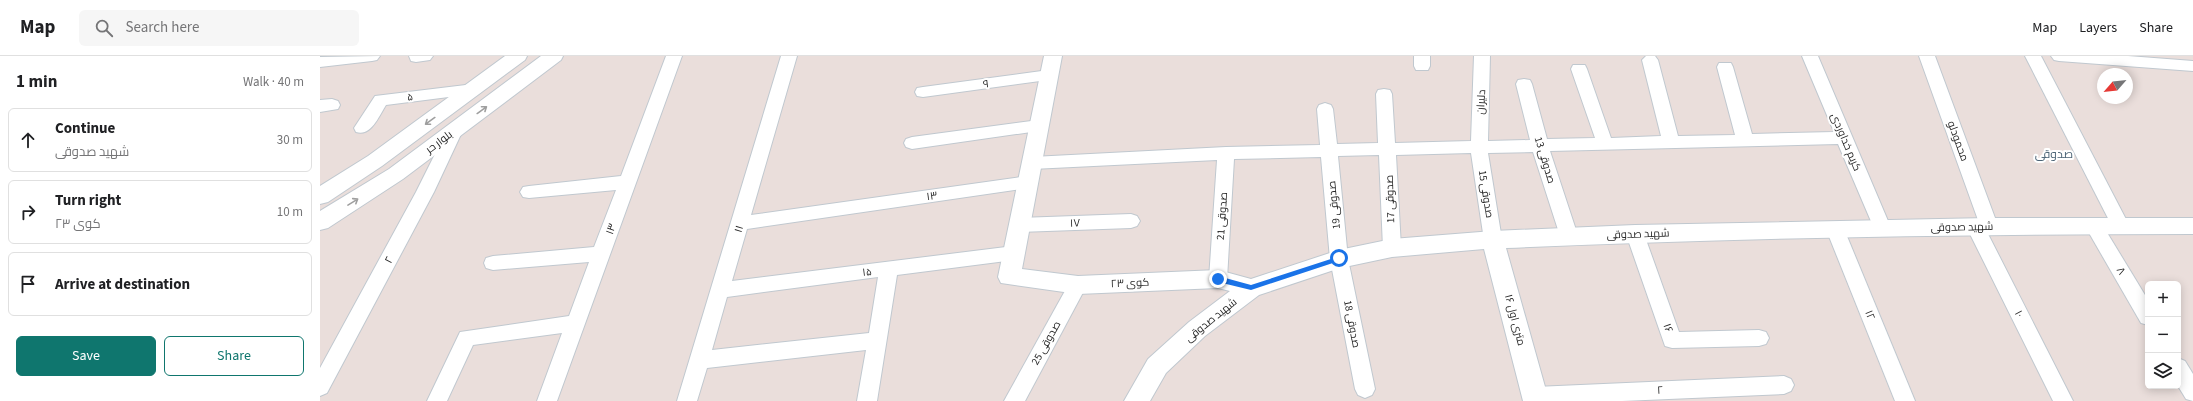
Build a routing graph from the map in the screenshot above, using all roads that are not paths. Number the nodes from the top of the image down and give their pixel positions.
1 (372, 56) edge
2 (518, 56) edge
3 (554, 56) edge
4 (674, 56) edge
5 (789, 56) edge
6 (1482, 56) edge
7 (1810, 56) edge
8 (1927, 56) edge
9 (2033, 56) edge
10 (2059, 56) edge
11 (1650, 60) dead end
12 (2171, 60) edge
13 (320, 62) edge
14 (1051, 66) edge
15 (2193, 66) edge
16 (1725, 67) dead end
17 (1579, 69) dead end
18 (1524, 84) dead end
19 (474, 89) junction
20 (923, 92) dead end
21 (1384, 94) dead end
22 (1325, 109) dead end
23 (1039, 126) junction
24 (362, 128) dead end
25 (455, 130) junction
26 (1845, 138) junction
27 (1745, 141) junction
28 (912, 143) dead end
29 (1671, 143) junction
30 (1605, 144) junction
31 (1540, 146) junction
32 (1479, 148) junction
33 (1388, 149) junction
34 (1329, 150) junction
35 (1226, 153) junction
36 (375, 161) junction
37 (1030, 172) junction
38 (396, 174) junction
39 (629, 182) junction
40 (529, 192) dead end
41 (320, 196) edge
42 (1131, 221) dead end
43 (320, 222) edge
44 (741, 223) junction
45 (1019, 225) junction
46 (2120, 225) junction
47 (1982, 226) junction
48 (2094, 226) junction
49 (2193, 226) edge
50 (1882, 228) junction
51 (1836, 229) junction
52 (1635, 234) junction
53 (1569, 236) junction
54 (1493, 240) junction
55 (1392, 248) junction
56 (1014, 253) junction
57 (602, 254) junction
58 (1339, 258) junction
59 (493, 263) dead end
60 (889, 269) junction
61 (1218, 279) junction
62 (1078, 285) junction
63 (1251, 288) junction
64 (720, 290) junction
65 (2145, 312) edge
66 (576, 323) junction
67 (1759, 338) dead end
68 (878, 340) junction
69 (700, 360) junction
70 (2181, 372) edge
71 (1784, 385) dead end
72 (320, 387) edge
73 (1365, 389) dead end
74 (2193, 393) edge
75 (1536, 399) edge
76 (437, 401) edge
77 (547, 401) edge
78 (687, 401) edge
79 (867, 401) edge
80 (1014, 401) edge
81 (1137, 401) edge
82 (1905, 401) edge
83 (2063, 401) edge

1 - 13 street
2 - 19 main road, بلوار حر
25 -> 3 main road, بلوار حر
4 - 39 street, ۱۳
5 - 44 street, ۱۱
6 - 32 street, دلیران
7 - 26 street, کریم خداوردی
8 - 47 street, محمودلو
9 - 46 street
10 - 12 street
11 - 29 street
12 - 15 street
14 - 20 street, ۹
14 - 23 main road
16 - 27 street
17 - 30 street
18 - 31 street, صدوقی 13
19 - 24 street, ۵
19 -> 36 main road, بلوار حر
21 - 33 street, صدوقی 17
22 - 34 street, صدوقی 19
23 - 28 street
23 - 37 main road
25 - 38 main road, بلوار حر
25 - 72 street, ۲
26 - 27 street, ۱۳
26 - 50 street, کریم خداوردی
27 - 29 street, ۱۳
29 - 30 street, ۱۳
30 - 31 street, ۱۳
31 - 32 street, ۱۳
31 - 53 street, صدوقی 13
32 - 33 street, ۱۳
32 - 54 street, صدوقی 15
33 - 34 street, ۱۳
33 - 55 street, صدوقی 17
34 - 35 street, ۱۳
34 - 58 street, صدوقی 19
35 - 37 street, ۱۳
35 - 61 street, صدوقی 21
36 - 38 main road
36 - 41 main road, بلوار حر
37 - 44 street, ۱۳
37 - 45 main road
43 -> 38 main road, بلوار حر
39 - 40 street
39 - 57 street, ۱۳
42 - 45 street, ۱۷
44 - 64 street, ۱۱
45 - 56 main road
46 - 48 main road, شهید صدوقی
46 - 49 main road, شهید صدوقی
47 - 48 main road, شهید صدوقی
47 - 50 main road, شهید صدوقی
47 - 83 street, ۱۰
48 - 65 street, ۸
50 - 51 main road, شهید صدوقی
51 - 52 main road, شهید صدوقی
51 - 82 street, ۱۲
52 - 53 main road, شهید صدوقی
52 - 67 street, ۱۶
53 - 54 main road, شهید صدوقی
54 - 55 main road, شهید صدوقی
54 - 75 main road, ۱۶ متری اول
55 - 58 main road, شهید صدوقی
56 - 60 street, ۱۵
56 - 62 main road, کوی ۲۳
57 - 59 street
57 - 66 street, ۱۳
58 - 63 main road, شهید صدوقی
58 - 73 street, صدوقی 18
60 - 64 street, ۱۵
60 - 68 street
61 - 62 main road, کوی ۲۳
61 - 63 main road, کوی ۲۳
62 - 80 street, صدوقی 25
63 - 81 main road, شهید صدوقی
64 - 69 street, ۱۱
66 - 76 street
66 - 77 street, ۱۳
68 - 69 street
68 - 79 street
69 - 78 street, ۱۱
70 - 74 street
71 - 75 street, ۲

